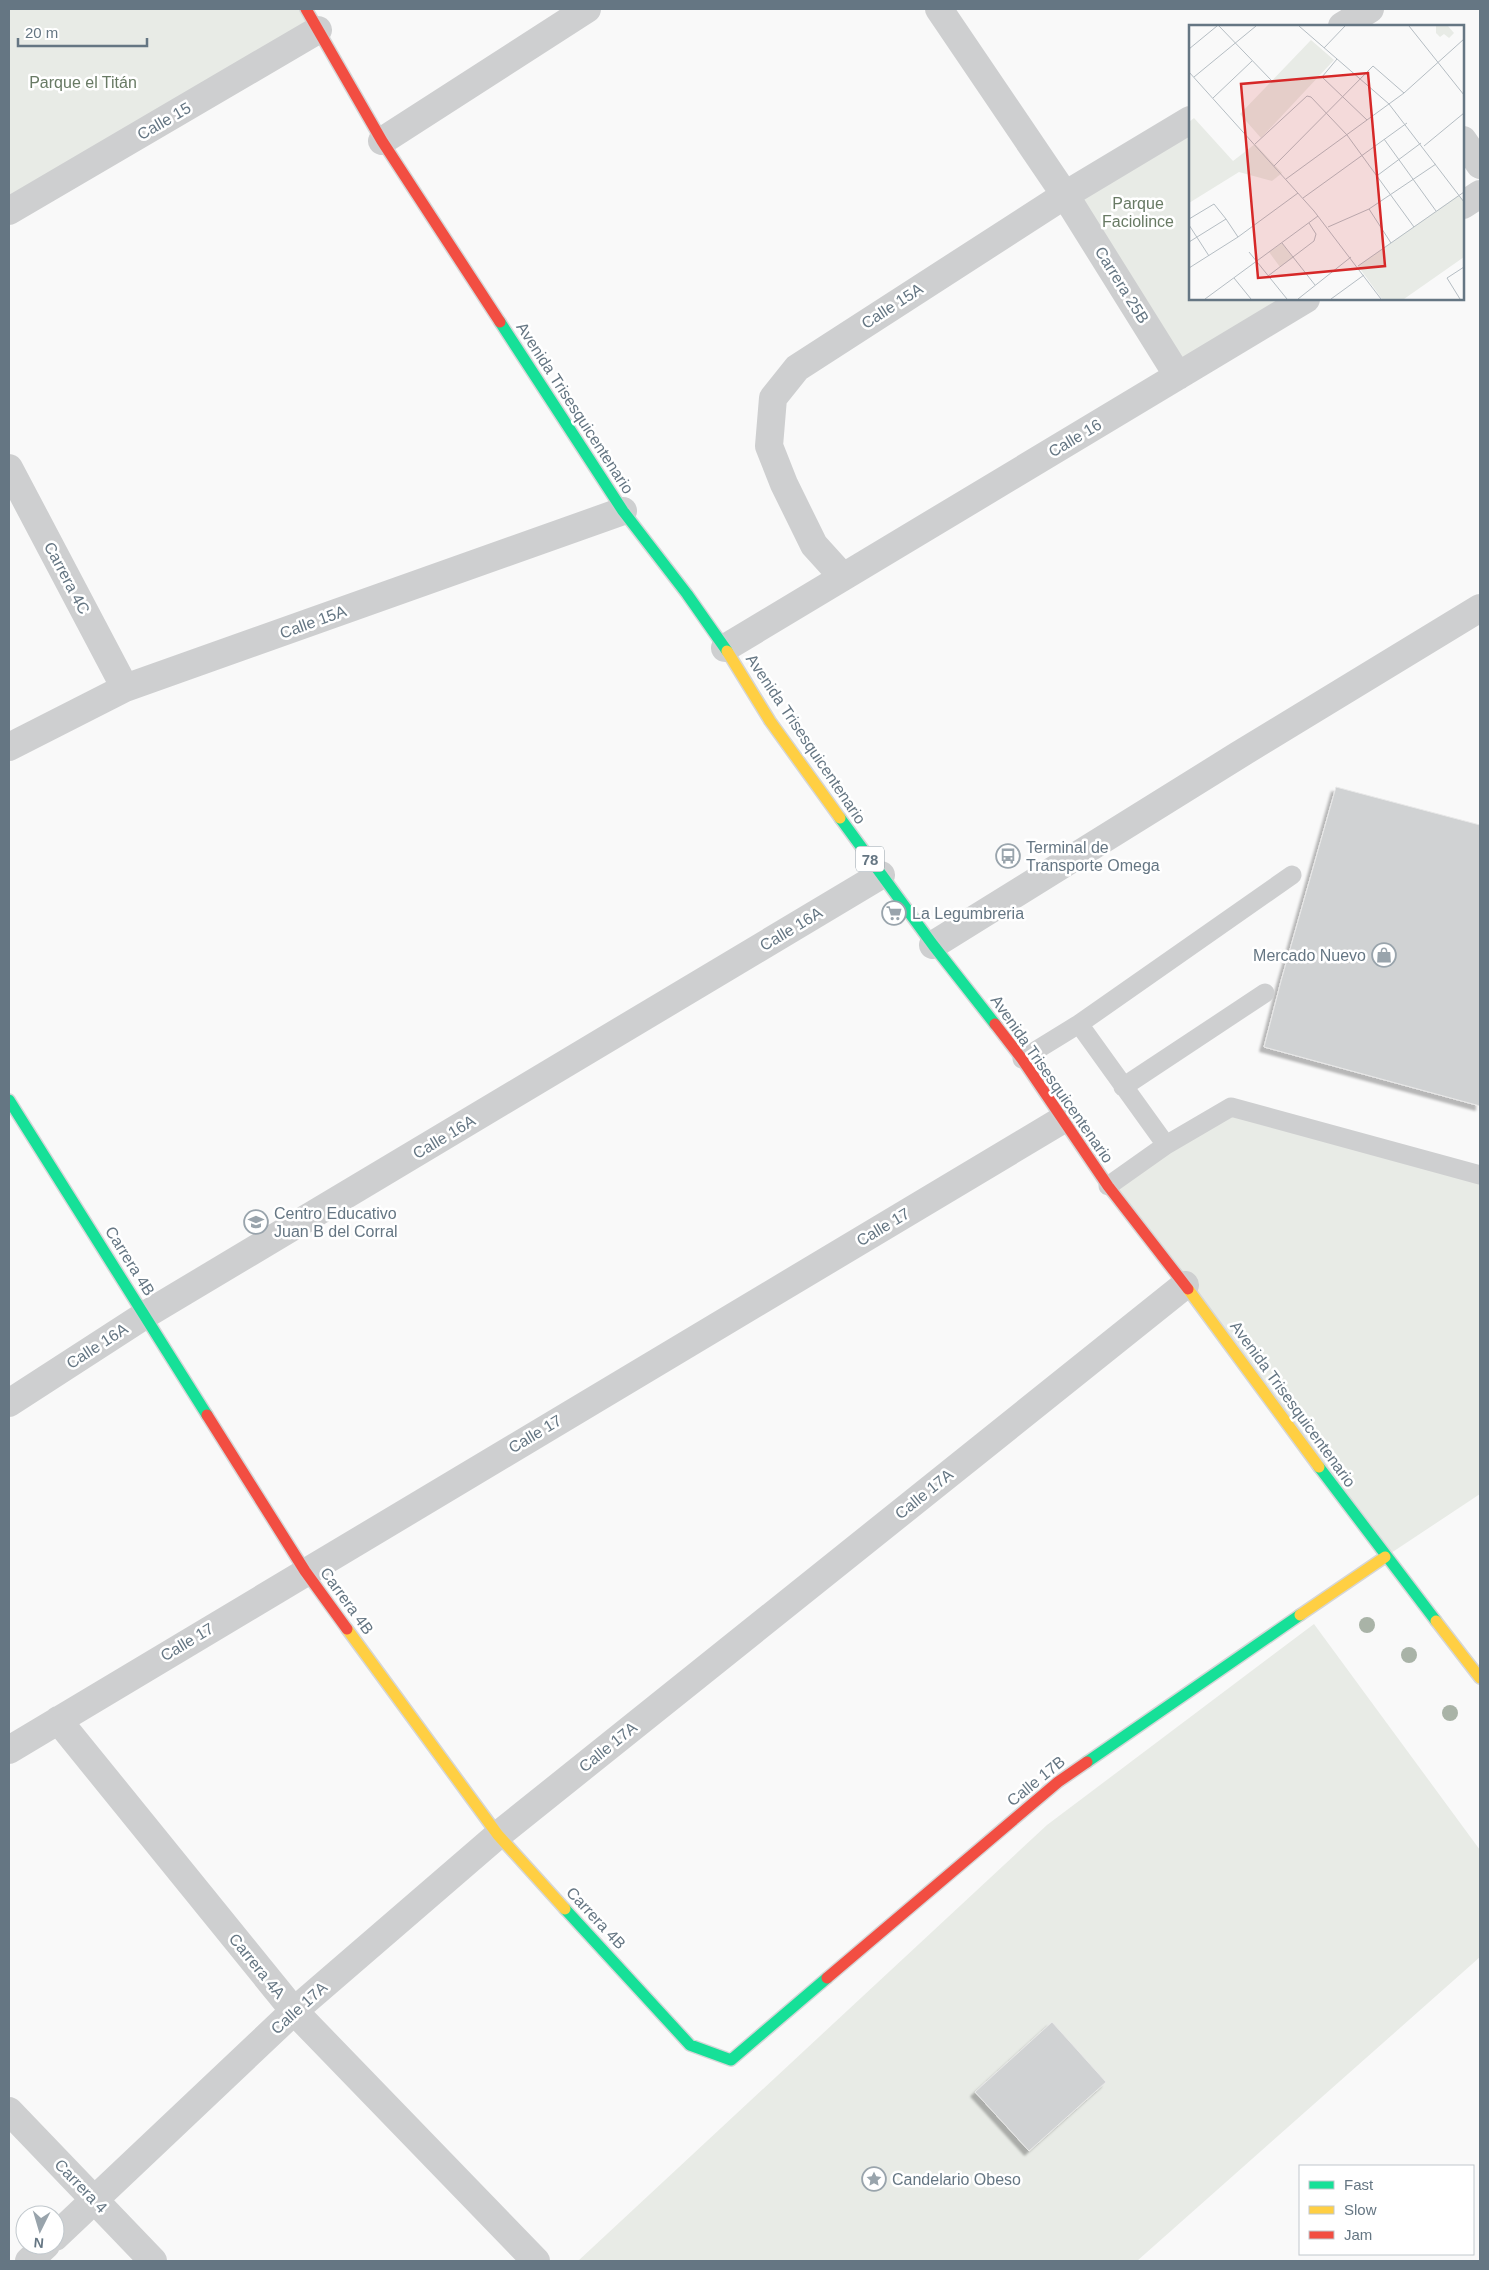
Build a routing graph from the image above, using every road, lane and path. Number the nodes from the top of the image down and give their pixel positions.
1 (587, 9) edge
2 (939, 9) edge
3 (1370, 9) edge
4 (312, 20) edge
5 (1344, 25) edge
6 (1381, 25) edge
7 (1189, 121) edge
8 (382, 141) junction
9 (1464, 141) edge
10 (1480, 165) edge
11 (1480, 194) edge
12 (1065, 195) junction
13 (1464, 203) edge
14 (9, 211) edge
15 (1304, 300) edge
16 (1178, 376) junction
17 (9, 468) edge
18 (623, 511) junction
19 (843, 577) junction
20 (1480, 608) edge
21 (725, 648) junction
22 (125, 688) junction
23 (9, 747) edge
24 (881, 875) junction
25 (1292, 875) dead end
26 (933, 945) junction
27 (1265, 994) dead end
28 (1079, 1024) junction
29 (1022, 1059) junction
30 (1123, 1087) junction
31 (9, 1100) edge
32 (1062, 1120) junction
33 (1166, 1144) junction
34 (1480, 1175) edge
35 (1108, 1186) junction
36 (1185, 1284) junction
37 (145, 1315) junction
38 (9, 1402) edge
39 (1385, 1557) junction
40 (305, 1571) junction
41 (1480, 1678) edge
42 (58, 1720) junction
43 (9, 1750) edge
44 (498, 1835) junction
45 (294, 2011) junction
46 (731, 2060) joint
47 (9, 2111) edge
48 (95, 2200) junction
49 (65, 2228) edge
50 (153, 2261) edge
51 (536, 2261) edge

1 - 8 street
2 - 12 street, Carrera 25B
3 - 5 street
3 - 6 street
4 - 8 main road, Avenida Trisesquicentenario / 78
4 - 14 street, Calle 15
7 - 12 street, Calle 15A
8 - 18 main road, Avenida Trisesquicentenario / 78
9 - 10 street
11 - 13 street
12 - 16 street, Carrera 25B
12 - 19 street, Calle 15A
15 - 16 street, Calle 16
16 - 19 street, Calle 16
17 - 22 street, Carrera 4C
18 - 21 main road, Avenida Trisesquicentenario / 78
18 - 22 street, Calle 15A
19 - 21 street, Calle 16
20 - 26 street
21 - 24 main road, Avenida Trisesquicentenario / 78
22 - 23 street, Calle 15A
24 - 26 main road, Avenida Trisesquicentenario / 78
24 - 37 street, Calle 16A
25 - 28 lane
26 - 29 main road, Avenida Trisesquicentenario / 78
27 - 30 lane
28 - 29 lane
28 - 30 lane
29 - 32 main road, Avenida Trisesquicentenario / 78
30 - 33 lane
31 - 37 main road, Carrera 4B
32 - 35 main road, Avenida Trisesquicentenario / 78
32 - 40 street, Calle 17
33 - 34 lane
33 - 35 lane
35 - 36 main road, Avenida Trisesquicentenario / 78
36 - 39 main road, Avenida Trisesquicentenario / 78
36 - 44 street, Calle 17A
37 - 38 street, Calle 16A
37 - 40 main road, Carrera 4B
39 - 41 main road, Avenida Trisesquicentenario / 78
39 - 46 main road, Calle 17B
40 - 42 street, Calle 17
40 - 44 main road, Carrera 4B
42 - 43 street, Calle 17
42 - 45 street, Carrera 4A
44 - 45 street, Calle 17A
44 - 46 main road, Carrera 4B
45 - 48 street, Calle 17A
45 - 51 street, Carrera 4A
47 - 48 street, Carrera 4
48 - 49 street, Calle 17A
48 - 50 street, Carrera 4

